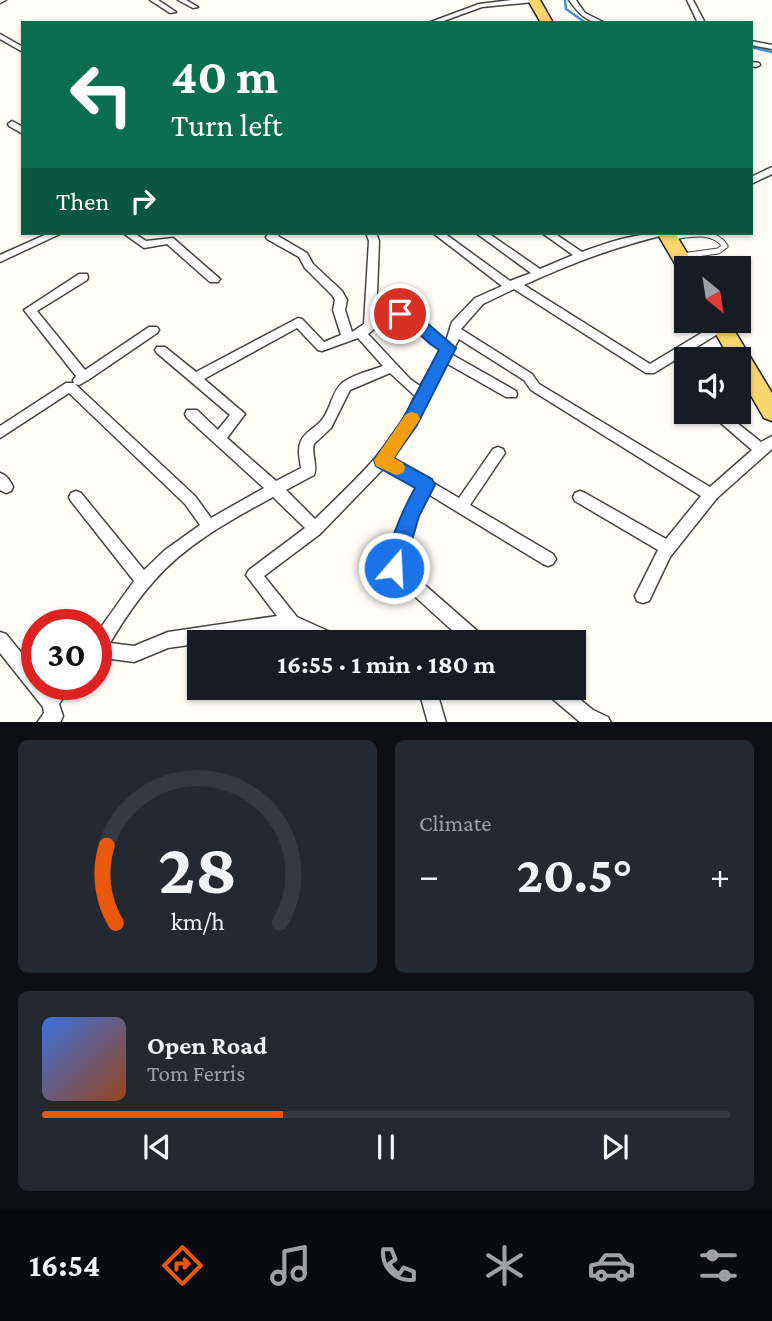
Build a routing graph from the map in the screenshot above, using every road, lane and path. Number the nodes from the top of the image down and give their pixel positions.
1 (153, 0) edge
2 (181, 0) edge
3 (534, 0) edge
4 (572, 0) edge
5 (690, 0) edge
6 (195, 7) dead end
7 (172, 12) dead end
8 (437, 21) edge
9 (546, 21) edge
10 (597, 21) edge
11 (701, 21) edge
12 (0, 36) edge
13 (753, 43) edge
14 (772, 47) edge
15 (21, 49) edge
16 (12, 124) dead end
17 (21, 130) edge
18 (772, 170) edge
19 (753, 180) edge
20 (53, 235) edge
21 (131, 235) edge
22 (273, 235) edge
23 (372, 235) edge
24 (441, 235) edge
25 (484, 235) edge
26 (550, 235) edge
27 (661, 235) edge
28 (666, 235) edge
29 (715, 235) edge
30 (581, 256) junction
31 (679, 256) edge
32 (702, 256) edge
33 (0, 259) edge
34 (539, 273) junction
35 (83, 277) dead end
36 (214, 279) dead end
37 (512, 285) junction
38 (153, 330) dead end
39 (455, 331) junction
40 (359, 332) junction
41 (705, 333) edge
42 (161, 350) dead end
43 (446, 352) junction
44 (392, 367) junction
45 (84, 377) junction
46 (195, 378) junction
47 (70, 386) junction
48 (751, 390) edge
49 (422, 394) junction
50 (511, 394) dead end
51 (772, 412) edge
52 (192, 414) dead end
53 (733, 424) edge
54 (0, 433) edge
55 (219, 438) junction
56 (766, 445) edge
57 (498, 453) dead end
58 (383, 460) junction
59 (426, 485) junction
60 (275, 489) junction
61 (711, 495) junction
62 (76, 497) dead end
63 (580, 497) dead end
64 (461, 506) junction
65 (210, 528) junction
66 (315, 529) junction
67 (668, 548) junction
68 (548, 559) dead end
69 (144, 582) junction
70 (643, 596) dead end
71 (291, 622) junction
72 (112, 624) edge
73 (308, 630) edge
74 (464, 630) edge
75 (0, 640) edge
76 (112, 651) edge
77 (428, 700) edge
78 (568, 700) edge
79 (50, 702) joint
80 (47, 722) edge
81 (438, 722) edge
82 (600, 722) edge

1 - 7 street
2 - 6 street
3 - 8 street
3 - 9 main road
4 - 10 street
5 - 11 street
12 - 15 street
13 - 14 street
16 - 17 street
18 - 19 street
20 - 33 street
21 - 36 street
22 - 40 street
23 - 40 street
24 - 37 street
25 - 34 street
26 - 30 street
27 - 30 street
28 - 31 main road
29 - 32 lane
30 - 34 street
34 - 37 street
35 - 45 street
37 - 39 street
37 - 41 street
38 - 45 street
39 - 43 street
39 - 61 street
40 - 43 street
40 - 44 street
40 - 46 street
42 - 46 street
43 - 49 street
43 - 50 street
44 - 49 street
44 - 60 street
45 - 47 street
46 - 55 street
47 - 54 street
47 - 65 street
48 - 51 main road
49 - 58 street
52 - 55 street
53 - 56 street
55 - 60 street
56 - 61 street
57 - 64 street
58 - 59 street
58 - 66 street
59 - 64 street
59 - 74 street
60 - 65 street
60 - 66 street
61 - 67 street
62 - 69 street
63 - 67 street
64 - 68 street
65 - 69 street
66 - 71 street
67 - 70 street
69 - 72 street
71 - 73 street
71 - 76 street
75 - 79 street
77 - 81 street
78 - 82 street
79 - 80 street

